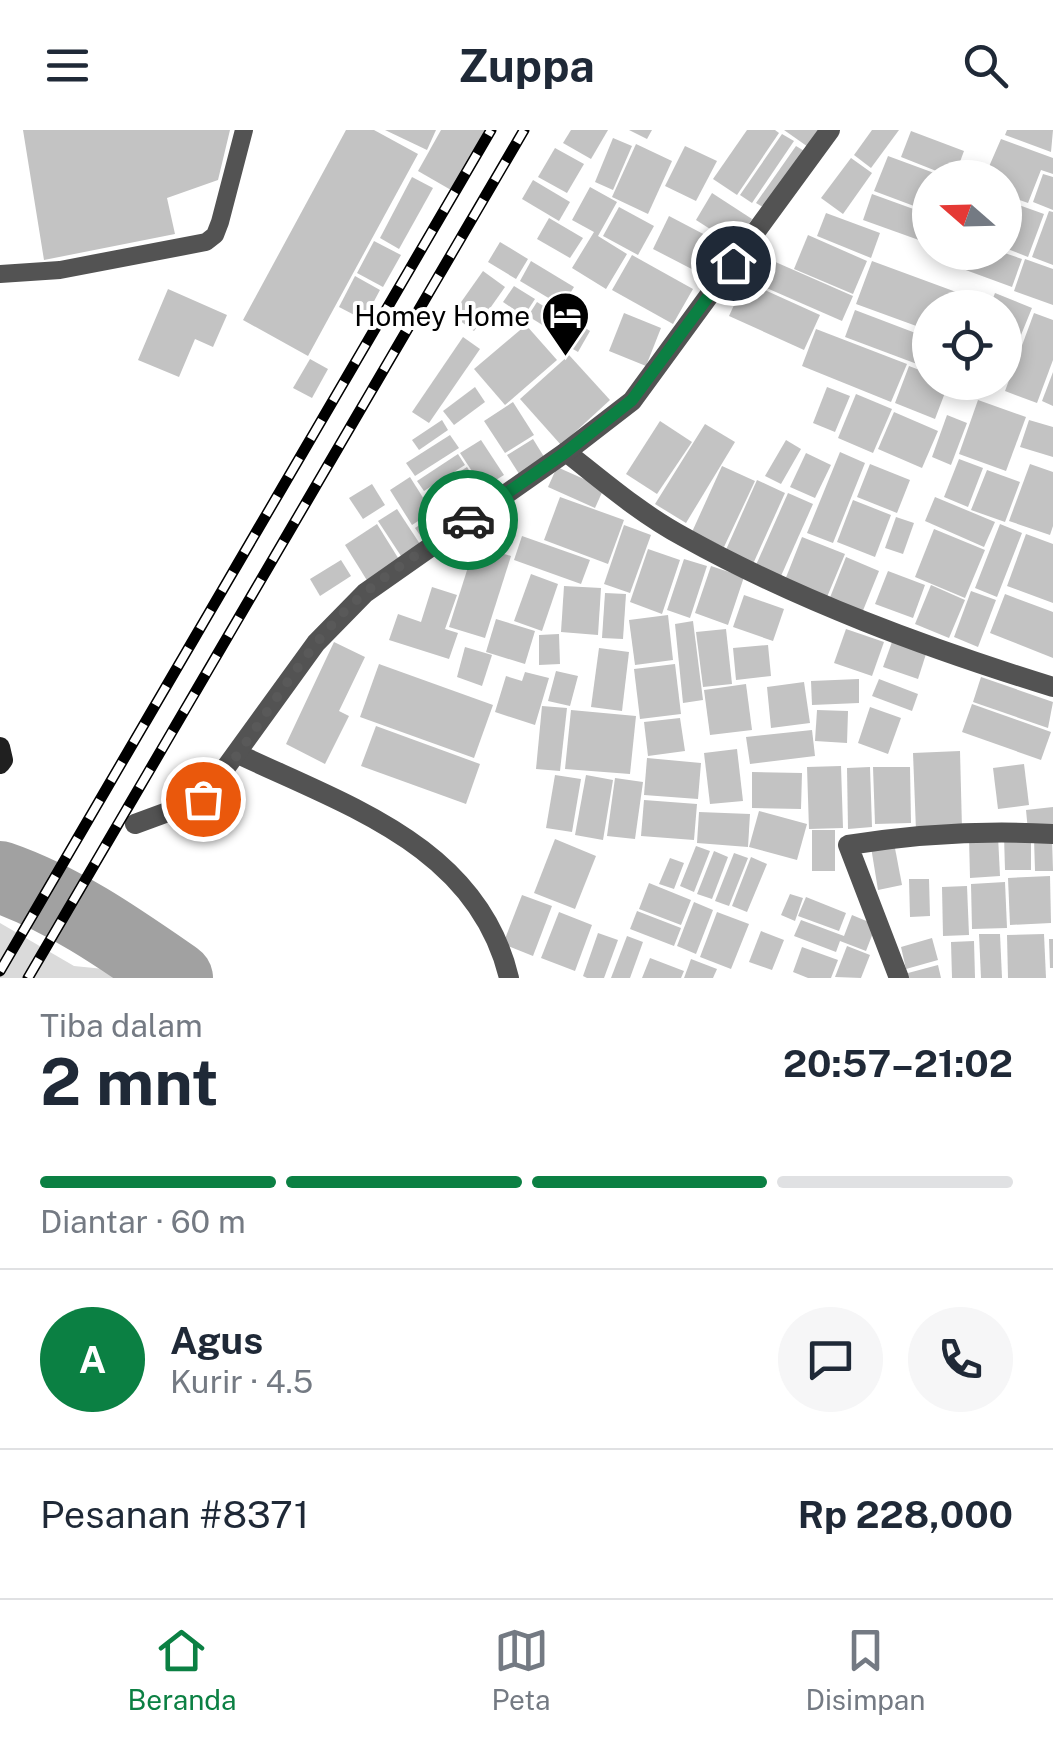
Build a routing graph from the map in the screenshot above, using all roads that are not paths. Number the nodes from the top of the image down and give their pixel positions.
1 (244, 130) edge
2 (830, 130) edge
3 (0, 274) edge
4 (566, 452) junction
5 (1053, 687) edge
6 (0, 748) edge
7 (238, 754) junction
8 (0, 764) edge
9 (136, 824) dead end
10 (1053, 834) edge
11 (509, 978) edge
12 (899, 978) edge

1 - 3 lane
2 - 4 street
4 - 5 street
4 - 7 street
6 - 8 main road
7 - 9 street
7 - 11 street
10 - 12 street

